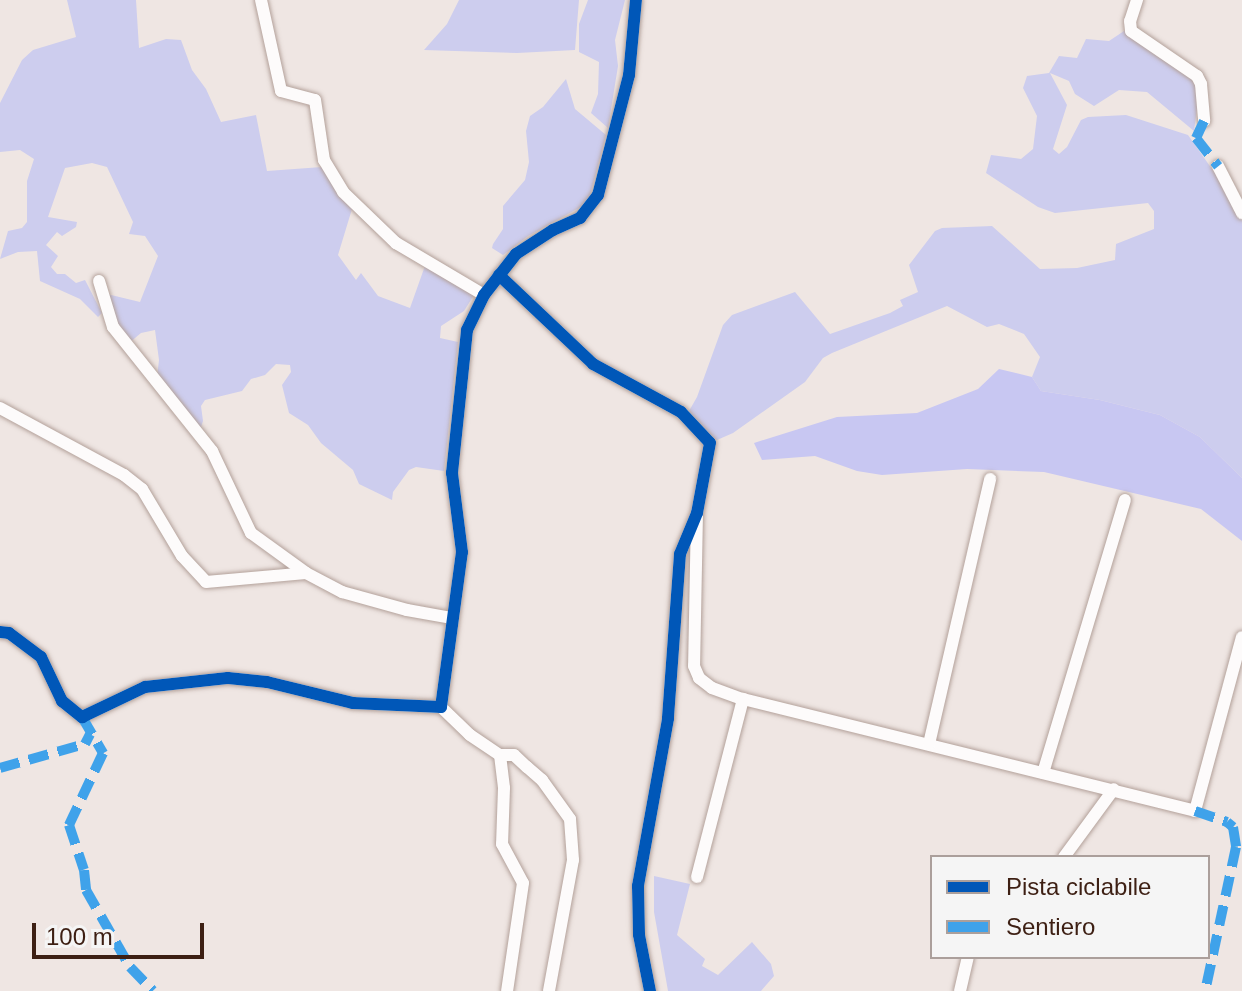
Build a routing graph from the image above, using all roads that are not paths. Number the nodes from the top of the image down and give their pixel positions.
1 (261, 0) edge
2 (636, 0) edge
3 (1137, 0) edge
4 (1204, 121) dead end
5 (1218, 166) dead end
6 (1242, 213) edge
7 (499, 275) junction
8 (99, 281) dead end
9 (484, 295) junction
10 (0, 408) edge
11 (990, 479) dead end
12 (1125, 500) dead end
13 (697, 513) junction
14 (306, 573) junction
15 (452, 618) junction
16 (0, 632) edge
17 (1242, 637) edge
18 (743, 699) junction
19 (441, 707) junction
20 (929, 744) junction
21 (500, 755) junction
22 (1043, 773) junction
23 (1114, 789) junction
24 (1065, 855) edge
25 (697, 877) dead end
26 (968, 959) edge
27 (507, 991) edge
28 (549, 991) edge
29 (650, 991) edge
30 (960, 991) edge

1 - 9 street
2 - 7 street
3 - 4 street
5 - 6 street
7 - 9 street
7 - 13 street
8 - 14 street
9 - 15 street
10 - 14 street
11 - 20 street
12 - 22 street
13 - 18 street
13 - 29 street
14 - 15 street
15 - 19 street
16 - 19 street
17 - 23 street
18 - 20 street
18 - 25 street
19 - 21 street
20 - 22 street
21 - 27 street
21 - 28 street
22 - 23 street
23 - 24 street
26 - 30 street

